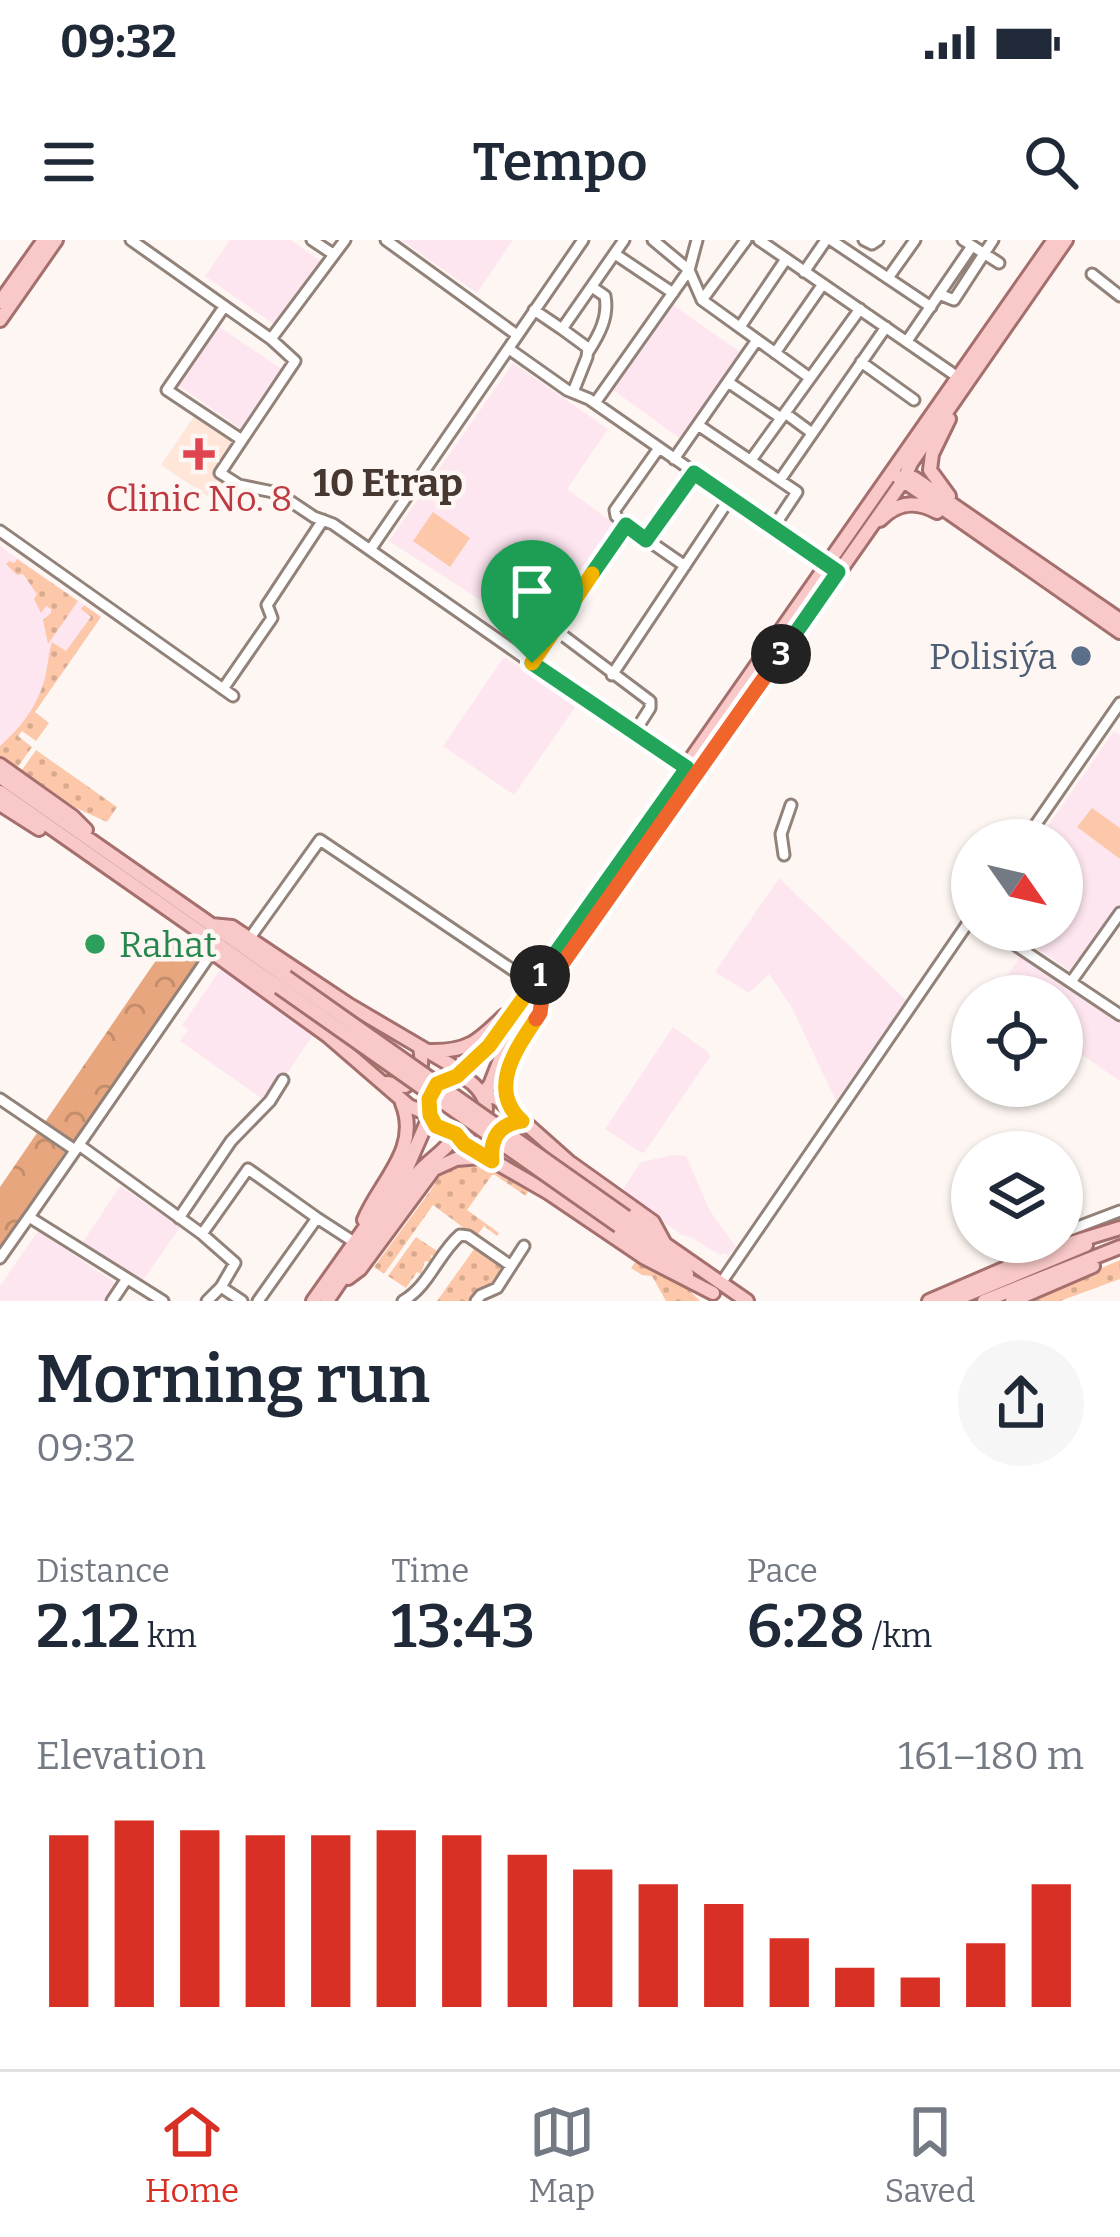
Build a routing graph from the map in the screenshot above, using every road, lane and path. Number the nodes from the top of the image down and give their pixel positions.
1 (44, 240) edge
2 (56, 240) edge
3 (131, 240) edge
4 (312, 240) edge
5 (345, 240) edge
6 (386, 240) edge
7 (583, 240) edge
8 (624, 240) edge
9 (652, 240) edge
10 (697, 240) edge
11 (746, 240) edge
12 (759, 240) edge
13 (829, 240) edge
14 (864, 240) edge
15 (878, 240) edge
16 (899, 240) edge
17 (993, 240) edge
18 (1054, 240) edge
19 (1066, 240) edge
20 (967, 243) edge
21 (912, 244) edge
22 (333, 254) junction
23 (615, 254) junction
24 (984, 254) junction
25 (786, 259) junction
26 (999, 263) dead end
27 (688, 270) junction
28 (804, 272) junction
29 (1092, 274) dead end
30 (888, 278) junction
31 (823, 284) junction
32 (592, 287) junction
33 (673, 293) junction
34 (939, 294) junction
35 (1120, 296) edge
36 (702, 300) junction
37 (0, 302) edge
38 (224, 307) junction
39 (931, 307) junction
40 (860, 309) junction
41 (534, 310) junction
42 (0, 320) edge
43 (740, 327) junction
44 (886, 327) junction
45 (562, 329) junction
46 (517, 335) junction
47 (271, 339) junction
48 (757, 340) junction
49 (907, 341) junction
50 (509, 349) junction
51 (588, 352) junction
52 (775, 353) junction
53 (862, 362) junction
54 (810, 378) junction
55 (963, 380) junction
56 (728, 382) junction
57 (573, 392) junction
58 (914, 400) dead end
59 (595, 403) junction
60 (783, 416) junction
61 (698, 425) junction
62 (812, 433) junction
63 (242, 440) junction
64 (659, 448) junction
65 (674, 459) junction
66 (752, 460) junction
67 (694, 473) junction
68 (900, 473) junction
69 (780, 480) junction
70 (730, 498) junction
71 (323, 520) junction
72 (974, 524) junction
73 (626, 525) junction
74 (773, 527) junction
75 (0, 531) edge
76 (646, 540) junction
77 (370, 550) junction
78 (685, 566) junction
79 (833, 569) junction
80 (1120, 620) edge
81 (553, 628) junction
82 (1120, 632) edge
83 (532, 663) junction
84 (612, 675) junction
85 (1120, 703) edge
86 (1115, 720) edge
87 (634, 733) junction
88 (0, 765) edge
89 (691, 771) junction
90 (0, 777) edge
91 (0, 792) edge
92 (0, 804) edge
93 (791, 805) dead end
94 (1041, 819) edge
95 (784, 856) dead end
96 (104, 858) junction
97 (1120, 913) edge
98 (208, 930) junction
99 (249, 939) junction
100 (951, 948) edge
101 (1025, 951) edge
102 (212, 952) junction
103 (1061, 975) edge
104 (1076, 975) edge
105 (538, 988) junction
106 (1083, 990) edge
107 (1120, 1015) edge
108 (424, 1049) junction
109 (457, 1076) junction
110 (284, 1080) dead end
111 (386, 1083) junction
112 (483, 1093) junction
113 (398, 1097) junction
114 (0, 1099) edge
115 (510, 1111) junction
116 (430, 1115) junction
117 (522, 1121) junction
118 (456, 1134) junction
119 (77, 1147) junction
120 (224, 1152) junction
121 (489, 1159) junction
122 (248, 1169) junction
123 (1120, 1210) edge
124 (29, 1217) junction
125 (178, 1217) junction
126 (317, 1218) junction
127 (623, 1221) junction
128 (1083, 1225) edge
129 (1120, 1230) edge
130 (202, 1234) junction
131 (354, 1242) junction
132 (665, 1244) junction
133 (524, 1246) dead end
134 (1120, 1250) edge
135 (0, 1258) edge
136 (510, 1265) junction
137 (126, 1280) junction
138 (338, 1286) junction
139 (221, 1287) junction
140 (719, 1292) edge
141 (112, 1301) edge
142 (163, 1301) edge
143 (207, 1301) edge
144 (242, 1301) edge
145 (258, 1301) edge
146 (314, 1301) edge
147 (327, 1301) edge
148 (403, 1301) edge
149 (476, 1301) edge
150 (747, 1301) edge
151 (929, 1301) edge
152 (952, 1301) edge
153 (984, 1301) edge
154 (1012, 1301) edge

1 - 37 main road
2 - 42 main road
3 - 38 street
4 - 22 street
5 - 22 street
6 - 46 street
7 - 41 street
8 - 23 street
9 - 27 street
10 - 27 street
11 - 36 street
12 - 25 street
13 - 28 street
13 - 30 street
14 - 15 street
16 - 21 street
17 - 24 street
18 - 55 main road
19 - 55 main road
20 - 24 street
20 - 34 street
21 - 30 street
22 - 47 street
23 - 32 street
23 - 33 street
24 - 26 street
24 - 34 street
25 - 28 street
25 - 43 street
27 - 33 street
27 - 36 street
28 - 31 street
29 - 35 street
30 - 39 street
31 - 40 street
31 - 52 street
32 - 45 street
32 - 51 street
33 - 59 street
34 - 39 street
36 - 43 street
38 - 47 street
38 - 63 street
39 - 49 street
40 - 44 street
40 - 54 street
41 - 45 street
41 - 46 street
43 - 48 street
44 - 49 street
44 - 53 street
45 - 51 street
46 - 50 street
47 - 63 street
48 - 52 street
48 - 56 street
49 - 55 street
50 - 57 street
50 - 77 street
51 - 57 street
52 - 54 street
53 - 58 street
53 - 62 street
54 - 60 street
55 - 68 main road
55 - 72 main road
56 - 60 street
56 - 61 street
57 - 59 street
59 - 64 street
60 - 62 street
60 - 66 street
61 - 65 street
61 - 66 street
62 - 69 street
63 - 71 street
64 - 65 street
64 - 73 street
65 - 67 street
66 - 69 street
67 - 70 street
67 - 76 street
68 - 72 main road
68 - 79 main road
69 - 74 street
70 - 74 street
70 - 78 street
71 - 75 street
71 - 77 street
72 - 79 main road
72 - 80 main road
72 - 82 main road
73 - 76 street
73 - 81 street
74 - 79 street
76 - 78 street
77 - 83 street
78 - 84 street
79 - 89 main road
81 - 83 street
81 - 84 street
83 - 87 street
84 - 87 street
85 - 86 street
86 - 94 street
87 - 89 street
88 - 96 main road
89 - 105 main road
90 - 96 main road
91 - 96 main road
92 - 96 main road
93 - 95 street
96 - 98 main road
97 - 104 street
98 - 99 main road
98 - 102 main road
98 - 127 main road, bridge
99 - 105 street
99 - 108 main road
100 - 140 street
101 - 103 street
102 - 111 main road
102 - 119 street
105 - 108 main road
105 - 109 main road
105 - 112 main road
105 - 115 main road
106 - 107 street
108 - 109 main road
108 - 111 main road
109 - 112 main road
109 - 116 main road
110 - 120 street
111 - 113 main road
112 - 115 main road
112 - 118 main road
113 - 116 main road
113 - 131 main road
114 - 119 street
115 - 117 main road
116 - 118 main road
116 - 131 main road
117 - 121 main road
117 - 132 main road
118 - 121 main road
118 - 138 main road
119 - 124 street
119 - 125 street
120 - 122 street
120 - 125 street
121 - 138 main road
121 - 140 main road
122 - 126 street
122 - 130 street
123 - 128 street
124 - 135 street
124 - 137 street
125 - 130 street
126 - 131 street
126 - 145 street
127 - 132 main road
127 - 140 main road
129 - 151 main road
129 - 152 main road
130 - 139 street
131 - 146 main road
132 - 140 main road
133 - 136 street
134 - 153 main road
134 - 154 main road
136 - 148 street
136 - 149 street
137 - 141 street
137 - 142 street
138 - 147 main road
139 - 143 street
139 - 144 street
140 - 150 main road

